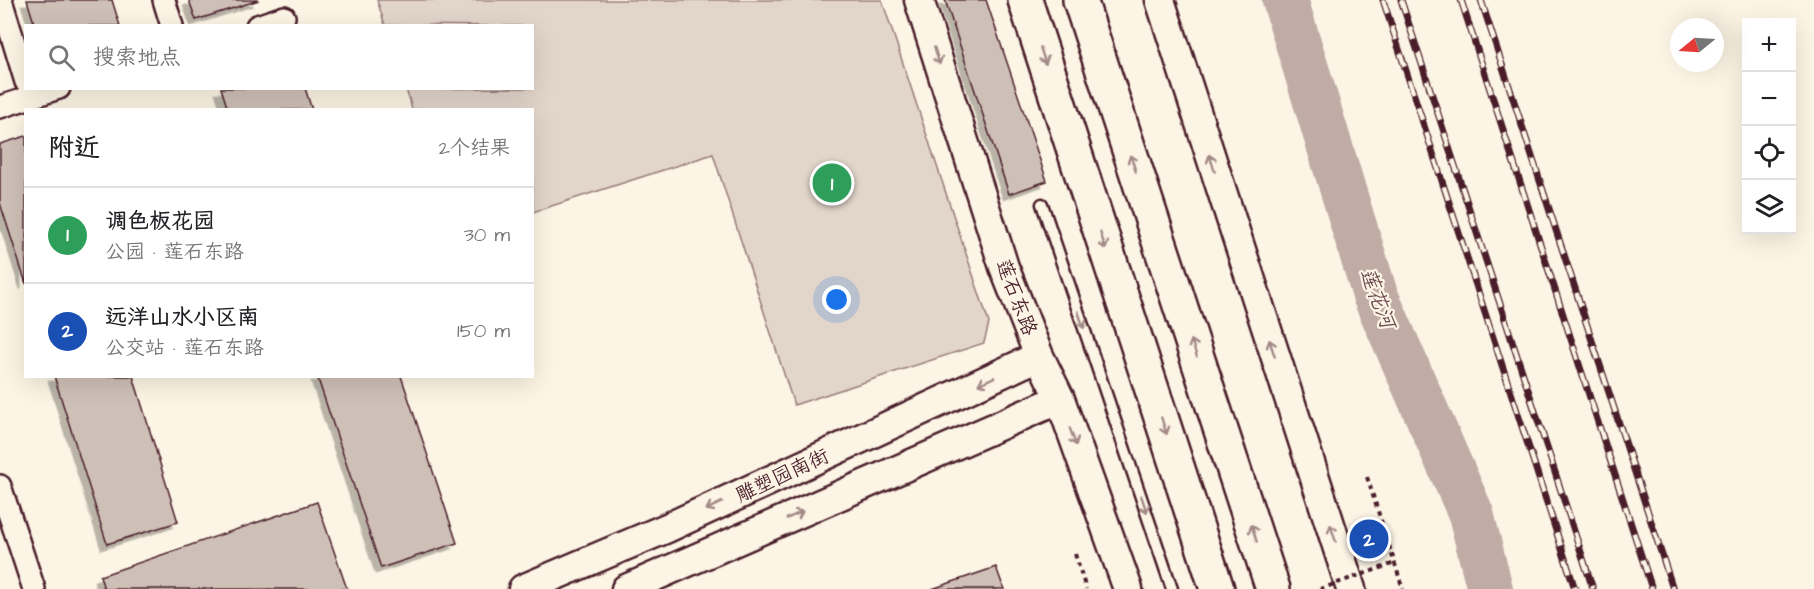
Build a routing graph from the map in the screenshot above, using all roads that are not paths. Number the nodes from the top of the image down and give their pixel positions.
1 (1, 0) edge
2 (164, 0) edge
3 (919, 0) edge
4 (1025, 0) edge
5 (1080, 0) edge
6 (1160, 0) edge
7 (284, 17) dead end
8 (171, 24) edge
9 (263, 24) edge
10 (24, 77) edge
11 (28, 90) edge
12 (0, 107) edge
13 (1042, 204) dead end
14 (1039, 356) junction
15 (1060, 399) junction
16 (0, 486) edge
17 (665, 581) edge
18 (34, 589) edge
19 (523, 589) edge
20 (626, 589) edge
21 (1128, 589) edge
22 (1172, 589) edge
23 (1217, 589) edge
24 (1273, 589) edge
25 (1351, 589) edge

1 - 10 street
2 - 8 street
3 -> 14 street, 莲石东路
4 -> 23 highway
24 -> 5 highway
25 -> 6 street
7 - 9 street
11 - 12 street
13 -> 22 lane
14 - 15 street, 莲石东路
14 -> 19 street, 雕塑园南街
17 -> 15 street, 雕塑园南街
15 -> 21 street, 莲石东路
16 - 18 street
17 - 20 street, 雕塑园南街

